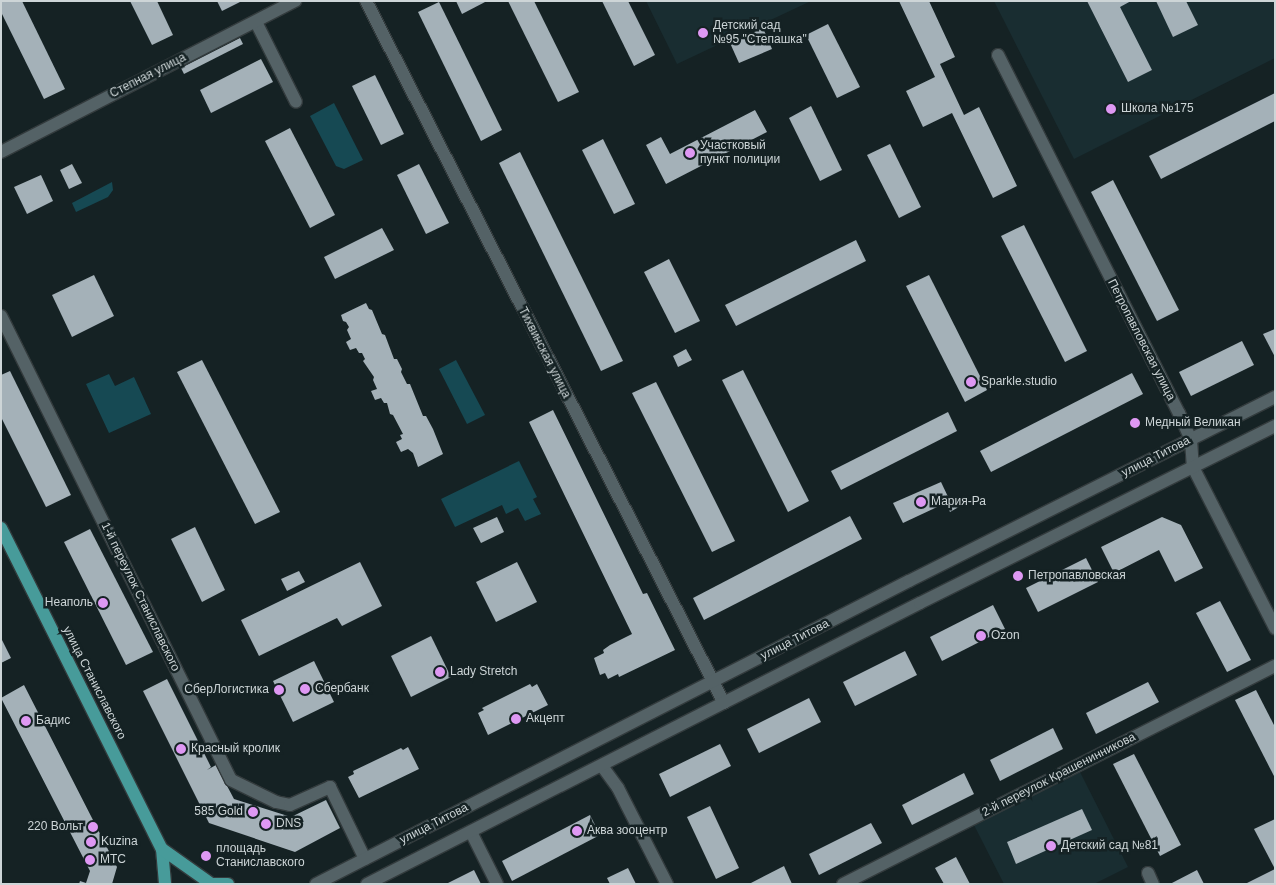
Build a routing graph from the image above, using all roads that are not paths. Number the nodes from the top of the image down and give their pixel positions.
1 (295, 1) edge
2 (366, 1) edge
3 (256, 22) junction
4 (998, 55) dead end
5 (296, 102) dead end
6 (1, 152) edge
7 (1, 316) edge
8 (1275, 397) edge
9 (1275, 426) edge
10 (1191, 440) junction
11 (1193, 467) junction
12 (1, 528) edge
13 (1275, 628) edge
14 (1275, 666) edge
15 (713, 683) junction
16 (724, 703) junction
17 (602, 766) junction
18 (471, 832) junction
19 (162, 849) junction
20 (365, 859) junction
21 (165, 884) edge
22 (210, 884) edge
23 (228, 884) edge
24 (316, 884) edge
25 (367, 884) edge
26 (497, 884) edge
27 (667, 884) edge
28 (843, 884) edge

1 - 3 street, Степная улица
2 - 15 street, Тихвинская улица
3 - 5 street
3 - 6 street, Степная улица
4 - 10 street, Петропавловская улица
7 - 20 street, 1-й переулок Станиславского
8 - 10 street, улица Титова
9 - 11 street, улица Титова
10 - 11 street, Петропавловская улица
10 - 15 street, улица Титова
11 - 13 street, Петропавловская улица
11 - 16 street, улица Титова
12 - 19 main road, улица Станиславского
14 - 28 street, 2-й переулок Крашенинникова
15 - 16 street, Тихвинская улица
15 - 20 street, улица Титова
16 - 17 street, улица Титова
17 - 18 street, улица Титова
17 - 27 street
18 - 25 street, улица Титова
18 - 26 street
19 - 21 main road
19 - 22 main road
20 - 24 street, улица Титова
22 - 23 main road

